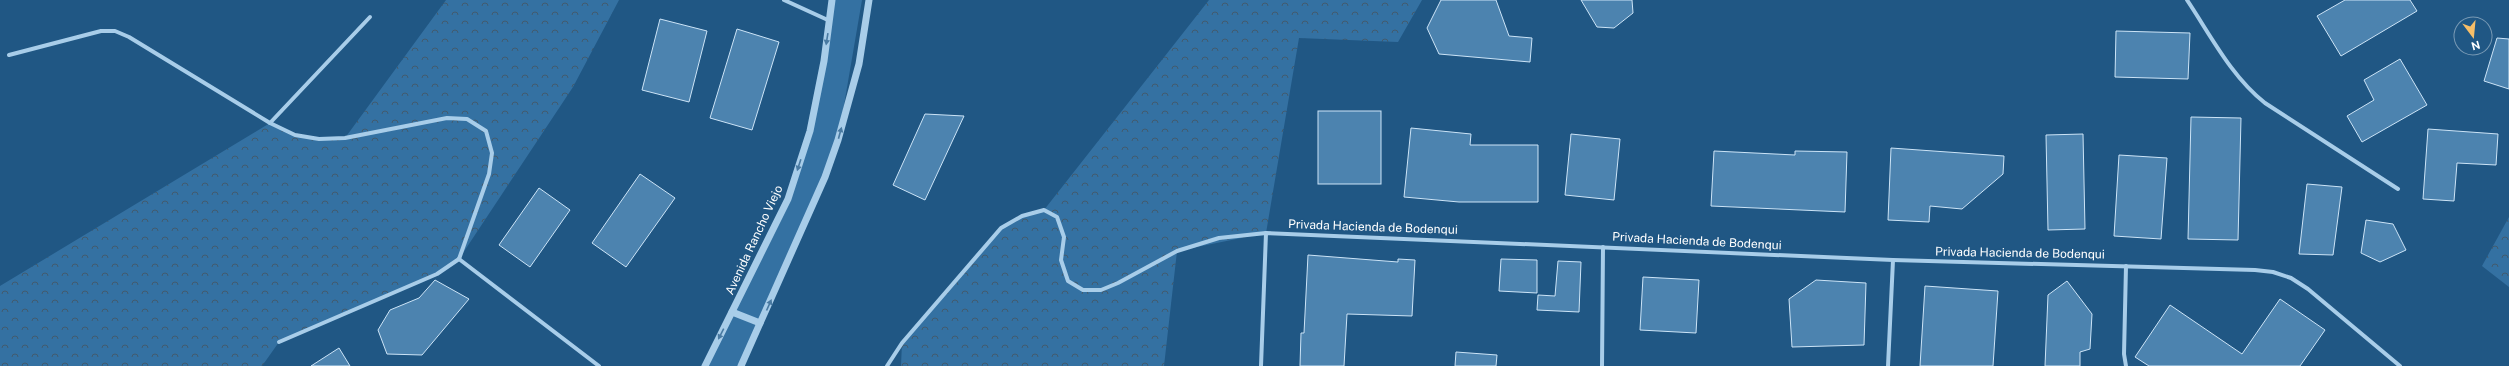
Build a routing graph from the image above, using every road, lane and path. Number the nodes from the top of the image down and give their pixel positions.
1 (784, 0) edge
2 (832, 0) edge
3 (869, 0) edge
4 (2187, 0) edge
5 (370, 17) dead end
6 (830, 22) junction
7 (9, 55) dead end
8 (270, 123) junction
9 (2398, 189) dead end
10 (1266, 233) junction
11 (1603, 246) junction
12 (458, 259) junction
13 (1892, 260) junction
14 (2126, 266) junction
15 (732, 312) junction
16 (760, 323) junction
17 (279, 342) dead end
18 (599, 366) edge
19 (705, 366) edge
20 (741, 366) edge
21 (887, 366) edge
22 (1261, 366) edge
23 (1602, 366) edge
24 (1888, 366) edge
25 (2126, 366) edge
26 (2400, 366) edge

1 - 6 street
2 - 6 street, Avenida Rancho Viejo
16 -> 3 street
4 - 9 street
5 - 8 street
6 -> 15 street, Avenida Rancho Viejo
7 - 8 street
8 - 12 street
10 - 11 street, Privada Hacienda de Bodenqui
10 - 21 street, Privada Hacienda de Bodenqui
10 - 22 street
11 - 13 street, Privada Hacienda de Bodenqui
11 - 23 street, Privada Hacienda de Bodenqui
12 - 17 street
12 - 18 street
13 - 14 street, Privada Hacienda de Bodenqui
13 - 24 street
14 - 25 street
14 - 26 street, Privada Hacienda de Bodenqui
15 - 16 street
15 -> 19 street, Avenida Rancho Viejo
16 - 20 street

